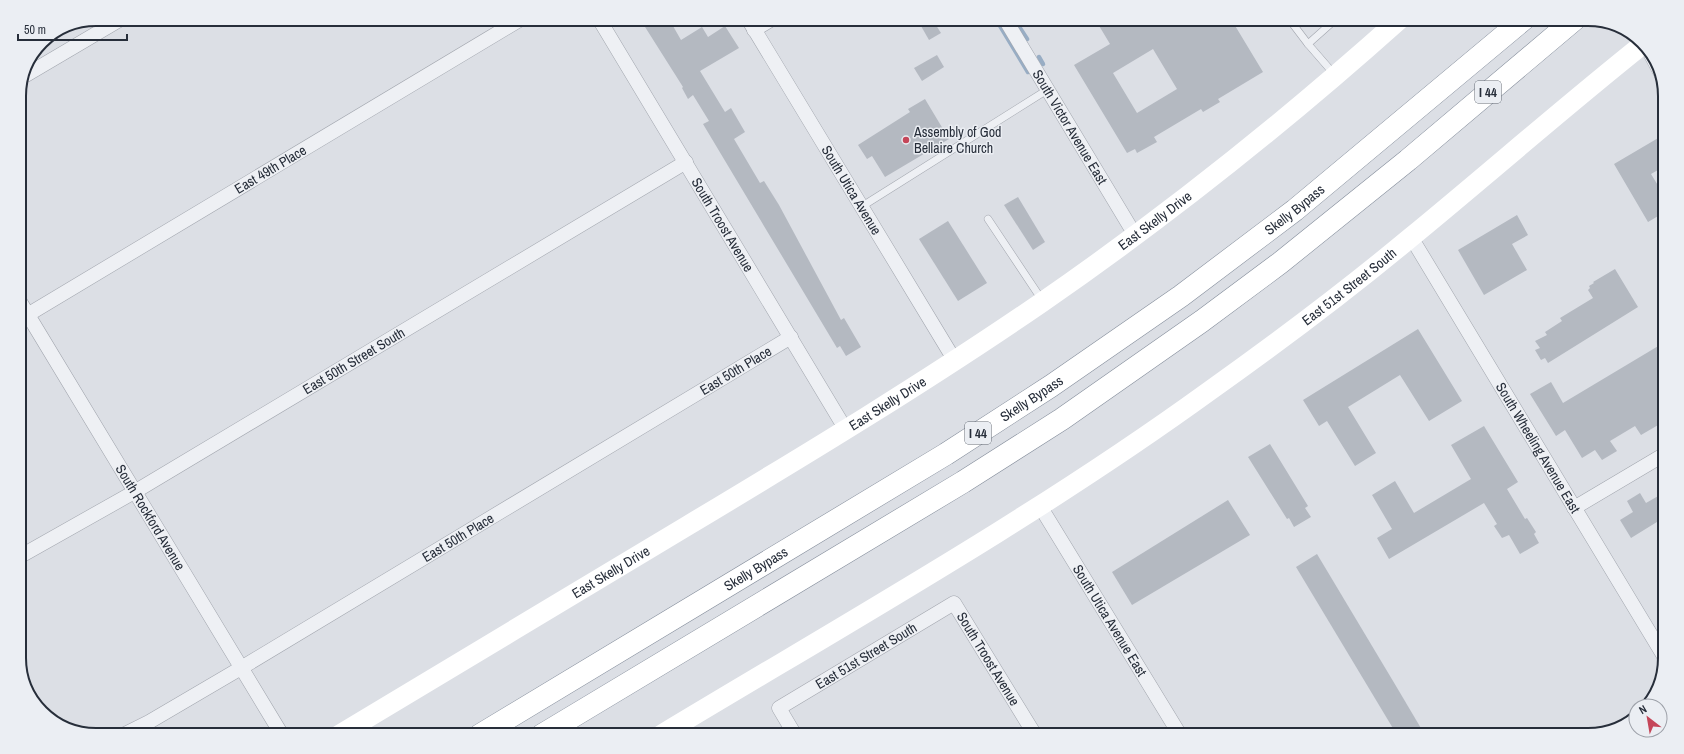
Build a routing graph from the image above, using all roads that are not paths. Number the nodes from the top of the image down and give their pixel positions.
1 (101, 26) edge
2 (509, 26) edge
3 (603, 26) edge
4 (752, 26) edge
5 (1009, 26) edge
6 (1294, 26) edge
7 (1328, 26) edge
8 (1392, 26) edge
9 (1499, 26) edge
10 (1516, 26) edge
11 (1568, 26) edge
12 (1308, 44) junction
13 (1639, 48) edge
14 (29, 74) edge
15 (1335, 76) junction
16 (1445, 86) junction
17 (1047, 90) junction
18 (686, 162) junction
19 (860, 207) junction
20 (988, 218) dead end
21 (1135, 235) junction
22 (1411, 238) junction
23 (1043, 302) junction
24 (26, 316) edge
25 (26, 320) edge
26 (791, 337) junction
27 (955, 361) junction
28 (846, 430) junction
29 (1658, 458) edge
30 (136, 491) junction
31 (1040, 506) junction
32 (1574, 508) junction
33 (26, 553) edge
34 (954, 603) joint
35 (1658, 646) edge
36 (241, 668) junction
37 (137, 728) edge
38 (278, 728) edge
39 (351, 728) edge
40 (492, 728) edge
41 (554, 728) edge
42 (673, 728) edge
43 (791, 728) edge
44 (1031, 728) edge
45 (1176, 728) edge

1 - 14 street
2 - 24 street, East 49th Place
3 - 18 street, South Troost Avenue
4 - 19 street, South Utica Avenue
5 - 17 street, South Victor Avenue East
6 - 12 lane
7 - 12 lane
8 - 15 main road, East Skelly Drive
9 - 16 highway
10 - 16 highway, Skelly Bypass / I 44
11 - 41 highway, I 44
12 - 15 lane
13 - 22 main road, East 51st Street South
15 - 21 main road, East Skelly Drive
16 - 40 highway, Skelly Bypass / I 44
17 - 19 lane
17 - 21 street, South Victor Avenue East
18 - 26 street, South Troost Avenue
18 - 30 street, East 50th Street South
19 - 27 street, South Utica Avenue
20 - 23 lane
21 - 23 main road, East Skelly Drive
22 - 31 main road, East 51st Street South
22 - 32 street, South Wheeling Avenue East
23 - 27 main road, East Skelly Drive
25 - 30 street, South Rockford Avenue
26 - 28 street, South Troost Avenue
26 - 36 street, East 50th Place
27 - 28 main road, East Skelly Drive
28 - 39 main road, East Skelly Drive
29 - 32 street
30 - 33 street, East 50th Street South
30 - 36 street, South Rockford Avenue
31 - 42 main road
31 - 45 street, South Utica Avenue East
32 - 35 street, South Wheeling Avenue East
34 - 43 street, East 51st Street South
34 - 44 street, South Troost Avenue
36 - 37 street, East 50th Place
36 - 38 street, South Rockford Avenue

